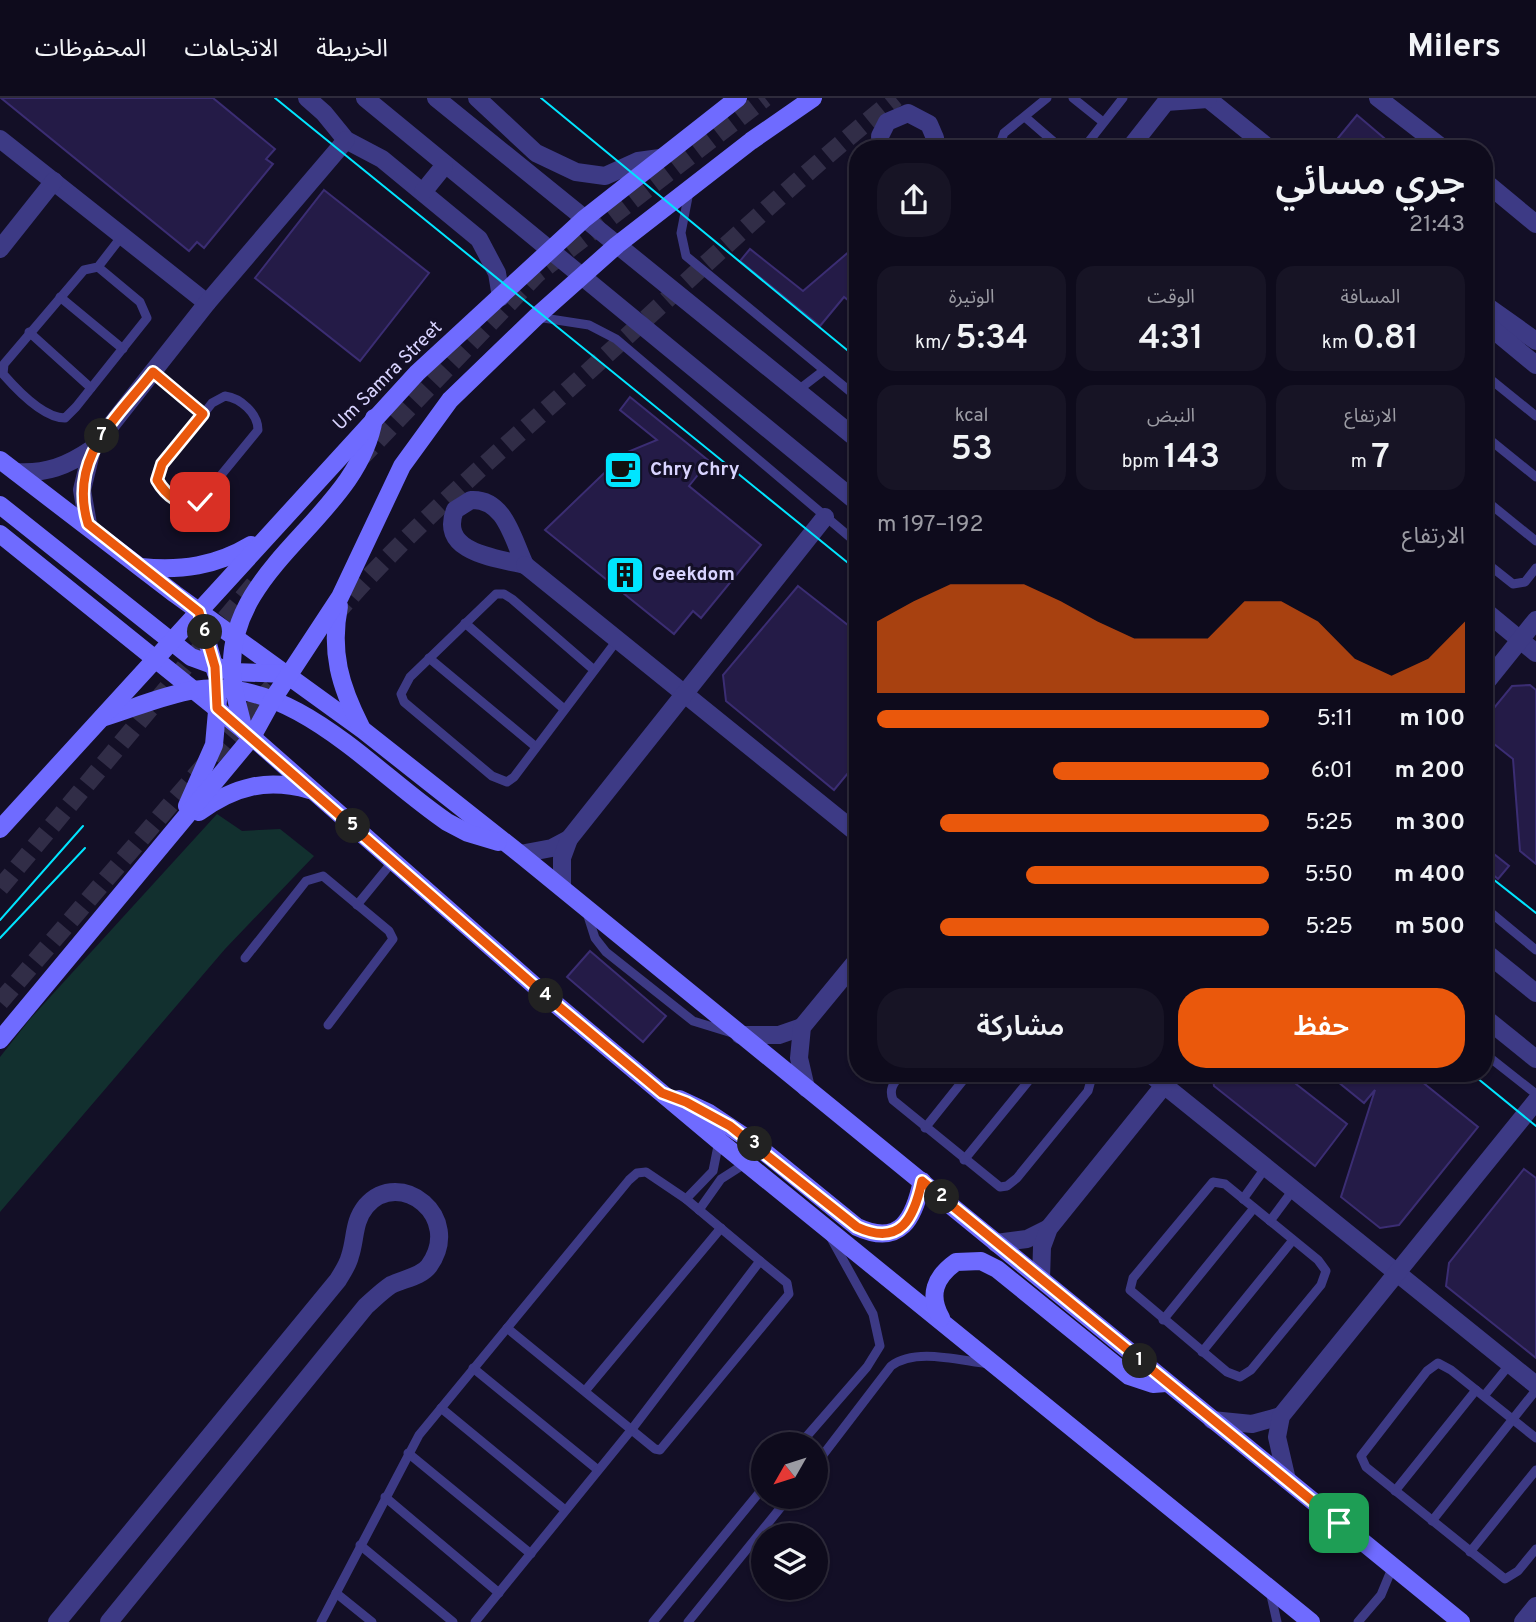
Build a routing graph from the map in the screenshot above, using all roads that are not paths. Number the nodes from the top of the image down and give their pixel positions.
1 (307, 98) edge
2 (365, 98) edge
3 (436, 98) edge
4 (477, 98) edge
5 (738, 98) edge
6 (813, 98) edge
7 (1047, 98) edge
8 (1073, 98) edge
9 (1123, 98) edge
10 (1207, 98) edge
11 (1378, 98) edge
12 (1166, 100) edge
13 (1025, 117) junction
14 (1103, 122) junction
15 (0, 139) edge
16 (346, 140) junction
17 (880, 140) edge
18 (935, 140) edge
19 (1000, 140) edge
20 (1052, 140) edge
21 (1090, 140) edge
22 (1136, 140) edge
23 (1259, 140) edge
24 (1432, 140) edge
25 (660, 158) junction
26 (444, 166) junction
27 (54, 181) junction
28 (1493, 188) edge
29 (689, 191) junction
30 (423, 192) junction
31 (584, 219) junction
32 (1536, 224) edge
33 (122, 236) junction
34 (617, 245) junction
35 (0, 249) edge
36 (551, 251) junction
37 (98, 267) junction
38 (581, 276) junction
39 (60, 297) junction
40 (501, 297) junction
41 (207, 303) junction
42 (1493, 310) edge
43 (536, 317) junction
44 (1493, 329) edge
45 (29, 332) junction
46 (1536, 341) edge
47 (123, 349) junction
48 (1536, 365) edge
49 (823, 371) junction
50 (153, 372) junction
51 (1493, 381) edge
52 (91, 388) junction
53 (797, 391) junction
54 (849, 391) edge
55 (203, 414) junction
56 (1536, 416) edge
57 (374, 418) junction
58 (849, 433) edge
59 (1493, 442) edge
60 (92, 449) junction
61 (0, 460) edge
62 (16, 472) junction
63 (1536, 477) edge
64 (849, 496) edge
65 (0, 505) edge
66 (1493, 506) edge
67 (825, 517) junction
68 (88, 524) junction
69 (0, 534) edge
70 (849, 537) edge
71 (262, 538) junction
72 (1536, 541) edge
73 (525, 565) dead end
74 (141, 566) junction
75 (1493, 568) edge
76 (1536, 568) edge
77 (340, 597) junction
78 (199, 612) junction
79 (1493, 618) edge
80 (1536, 620) edge
81 (464, 623) junction
82 (235, 638) junction
83 (618, 639) junction
84 (1518, 640) junction
85 (171, 643) junction
86 (1536, 653) edge
87 (429, 658) junction
88 (156, 660) junction
89 (223, 670) junction
90 (594, 670) junction
91 (1493, 673) edge
92 (289, 674) junction
93 (195, 690) junction
94 (684, 694) junction
95 (223, 696) junction
96 (273, 699) junction
97 (564, 709) junction
98 (101, 718) junction
99 (363, 730) junction
100 (248, 734) junction
101 (536, 747) junction
102 (313, 790) junction
103 (179, 826) junction
104 (849, 827) edge
105 (0, 829) edge
106 (569, 839) junction
107 (514, 849) junction
108 (393, 861) junction
109 (562, 888) junction
110 (357, 905) junction
111 (1493, 914) edge
112 (1536, 950) edge
113 (245, 958) dead end
114 (1493, 958) edge
115 (849, 970) edge
116 (1536, 993) edge
117 (1493, 1024) edge
118 (328, 1025) dead end
119 (802, 1027) junction
120 (740, 1035) junction
121 (0, 1040) edge
122 (1536, 1059) edge
123 (1493, 1060) edge
124 (897, 1082) edge
125 (962, 1082) edge
126 (1028, 1082) edge
127 (1090, 1082) edge
128 (1167, 1082) edge
129 (1172, 1082) edge
130 (806, 1088) junction
131 (662, 1093) junction
132 (1536, 1094) edge
133 (1536, 1101) edge
134 (925, 1128) junction
135 (719, 1141) junction
136 (964, 1160) junction
137 (746, 1163) junction
138 (1266, 1167) junction
139 (922, 1181) junction
140 (1293, 1190) junction
141 (685, 1199) junction
142 (1243, 1199) junction
143 (1254, 1208) junction
144 (699, 1210) junction
145 (1270, 1221) junction
146 (823, 1224) junction
147 (721, 1228) junction
148 (1049, 1228) junction
149 (1293, 1240) junction
150 (996, 1243) junction
151 (760, 1261) junction
152 (1395, 1272) junction
153 (1041, 1279) junction
154 (942, 1320) junction
155 (1163, 1320) junction
156 (507, 1328) junction
157 (1202, 1352) junction
158 (1510, 1364) junction
159 (997, 1365) junction
160 (473, 1368) junction
161 (1166, 1383) junction
162 (1536, 1387) edge
163 (1476, 1390) junction
164 (584, 1391) junction
165 (1484, 1396) junction
166 (441, 1408) junction
167 (1281, 1416) junction
168 (1513, 1419) junction
169 (1212, 1420) junction
170 (632, 1429) junction
171 (810, 1432) edge
172 (1536, 1438) edge
173 (828, 1448) edge
174 (408, 1453) junction
175 (598, 1470) junction
176 (1536, 1470) edge
177 (1287, 1480) junction
178 (1395, 1491) junction
179 (385, 1497) junction
180 (751, 1503) edge
181 (779, 1509) edge
182 (565, 1510) junction
183 (1432, 1521) junction
184 (360, 1545) junction
185 (1536, 1549) edge
186 (1470, 1552) junction
187 (531, 1554) junction
188 (1392, 1566) junction
189 (1269, 1586) junction
190 (336, 1592) junction
191 (499, 1592) junction
192 (1536, 1606) edge
193 (57, 1622) edge
194 (109, 1622) edge
195 (321, 1622) edge
196 (372, 1622) edge
197 (453, 1622) edge
198 (475, 1622) edge
199 (653, 1622) edge
200 (688, 1622) edge
201 (1277, 1622) edge
202 (1311, 1622) edge
203 (1358, 1622) edge
204 (1461, 1622) edge
205 (1523, 1622) edge

1 - 16 street
2 - 26 street
3 - 31 street
4 - 25 street
5 - 25 street, Um Samra Street
6 - 29 street
7 - 13 lane
8 - 14 lane
9 - 14 lane
10 - 12 street
10 - 23 street
11 - 24 street
12 - 22 street
13 - 19 lane
13 - 20 lane
14 - 21 lane
15 - 27 street
16 - 30 street
16 - 41 street
17 - 18 street
25 - 31 street, Um Samra Street
26 - 30 street
26 - 36 street
27 - 33 street
27 - 35 street
28 - 32 street
29 - 34 street
29 - 49 lane
30 - 40 street
31 - 34 street
31 - 36 street, Um Samra Street
33 - 37 lane
33 - 41 street
34 - 38 street
34 - 53 street
36 - 38 street
36 - 40 street, Um Samra Street
37 - 39 lane
37 - 47 lane
38 - 43 street
38 - 64 street
39 - 45 lane
39 - 47 lane
40 - 57 street, Um Samra Street
41 - 50 street
42 - 46 street
43 - 67 lane
43 - 77 street
44 - 48 street
45 - 52 lane
45 - 52 lane
47 - 52 lane
49 - 53 lane
49 - 54 lane
50 - 55 lane
50 - 60 street
51 - 56 lane
53 - 58 street
55 - 55 lane
57 - 71 street, Um Samra Street
57 - 82 street
59 - 63 lane
60 - 62 street
60 - 68 street
61 - 62 street
62 - 68 street
65 - 85 street
66 - 72 lane
67 - 70 lane
67 - 94 street
68 - 74 street
69 - 88 street
71 - 74 street
71 - 78 street, Um Samra Street
73 - 83 street
74 - 78 street
75 - 76 lane
77 - 92 street
77 - 99 street
78 - 82 street
78 - 85 street, Um Samra Street
78 - 89 street
79 - 84 street
80 - 84 street
81 - 87 lane
81 - 90 lane
81 - 97 lane
82 - 89 street
82 - 92 street
83 - 90 lane
83 - 94 street
84 - 86 street
84 - 91 street
85 - 88 street, Um Samra Street
85 - 89 street
87 - 101 lane
87 - 101 lane
88 - 93 street
88 - 98 street, Um Samra Street
89 - 92 street
89 - 95 street
90 - 97 lane
92 - 96 street
92 - 99 street
93 - 95 street
93 - 98 street
94 - 104 street
94 - 106 street
95 - 96 street
95 - 100 street
95 - 103 street
96 - 100 street
96 - 107 street
97 - 101 lane
98 - 105 street, Um Samra Street
99 - 107 street
100 - 102 street
100 - 103 street
102 - 103 street
102 - 108 street
103 - 121 street
106 - 107 street
106 - 109 street
107 - 109 street
108 - 110 lane
108 - 131 street
109 - 120 street
110 - 113 lane
110 - 118 lane
111 - 112 lane
114 - 116 street
115 - 119 street
117 - 122 street
119 - 120 street
119 - 130 street
120 - 130 street
123 - 132 lane
124 - 134 lane
125 - 134 lane
126 - 136 lane
127 - 136 lane
128 - 148 street
129 - 138 street
130 - 139 street
131 - 135 street
131 - 139 street
133 - 152 street
134 - 136 lane
135 - 137 street
135 - 141 lane
137 - 144 lane
137 - 146 street
138 - 140 street
138 - 142 lane
139 - 150 street
140 - 145 lane
140 - 152 street
141 - 144 lane
141 - 156 lane
142 - 143 lane
142 - 155 lane
143 - 145 lane
143 - 155 lane
144 - 147 lane
145 - 149 lane
146 - 154 street
146 - 171 lane
147 - 151 lane
147 - 164 lane
148 - 150 street
148 - 153 street
149 - 157 lane
149 - 157 lane
150 - 153 street
151 - 170 lane
151 - 170 lane
152 - 158 street
152 - 167 street
153 - 161 street
154 - 159 street
154 - 161 street
155 - 157 lane
156 - 160 lane
156 - 164 lane
158 - 162 street
158 - 165 lane
159 - 173 lane
159 - 189 street
160 - 166 lane
160 - 175 lane
161 - 169 street
162 - 168 lane
163 - 165 lane
163 - 178 lane
163 - 178 lane
164 - 170 lane
165 - 168 lane
166 - 174 lane
166 - 182 lane
167 - 169 street
167 - 177 street
168 - 172 lane
168 - 183 lane
169 - 177 street
170 - 175 lane
174 - 179 lane
174 - 187 lane
175 - 182 lane
176 - 186 lane
177 - 188 street
178 - 183 lane
179 - 184 lane
179 - 191 lane
180 - 199 lane
181 - 200 lane
182 - 187 lane
183 - 186 lane
184 - 190 lane
184 - 197 lane
185 - 186 lane
187 - 191 lane
188 - 203 lane
188 - 204 street
189 - 201 lane
189 - 202 street
190 - 195 lane
190 - 196 lane
191 - 198 lane
192 - 205 street
193 - 194 street

